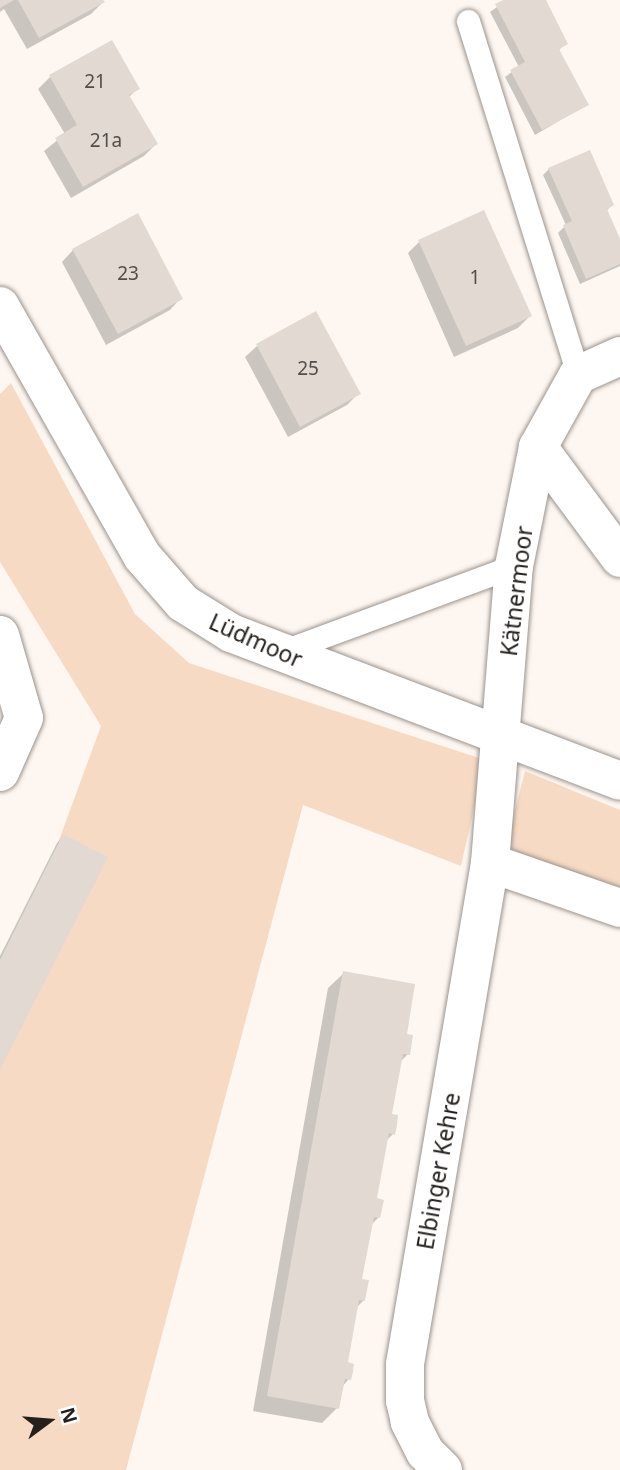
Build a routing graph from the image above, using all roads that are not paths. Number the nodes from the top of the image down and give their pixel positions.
1 (468, 21) dead end
2 (5, 326) edge
3 (620, 356) edge
4 (578, 375) junction
5 (538, 447) junction
6 (620, 558) edge
7 (514, 566) junction
8 (0, 635) edge
9 (281, 652) junction
10 (502, 737) junction
11 (0, 772) edge
12 (620, 781) edge
13 (491, 863) junction
14 (620, 908) edge
15 (443, 1470) edge

1 - 4 lane
2 - 9 street, Lüdmoor
3 - 4 street
4 - 5 street, Kätnermoor
5 - 6 street
5 - 7 street, Kätnermoor
7 - 9 lane
7 - 10 street, Kätnermoor
8 - 11 street
9 - 10 street, Lüdmoor
10 - 12 street, Lüdmoor
10 - 13 street, Elbinger Kehre
13 - 14 street
13 - 15 street, Elbinger Kehre

